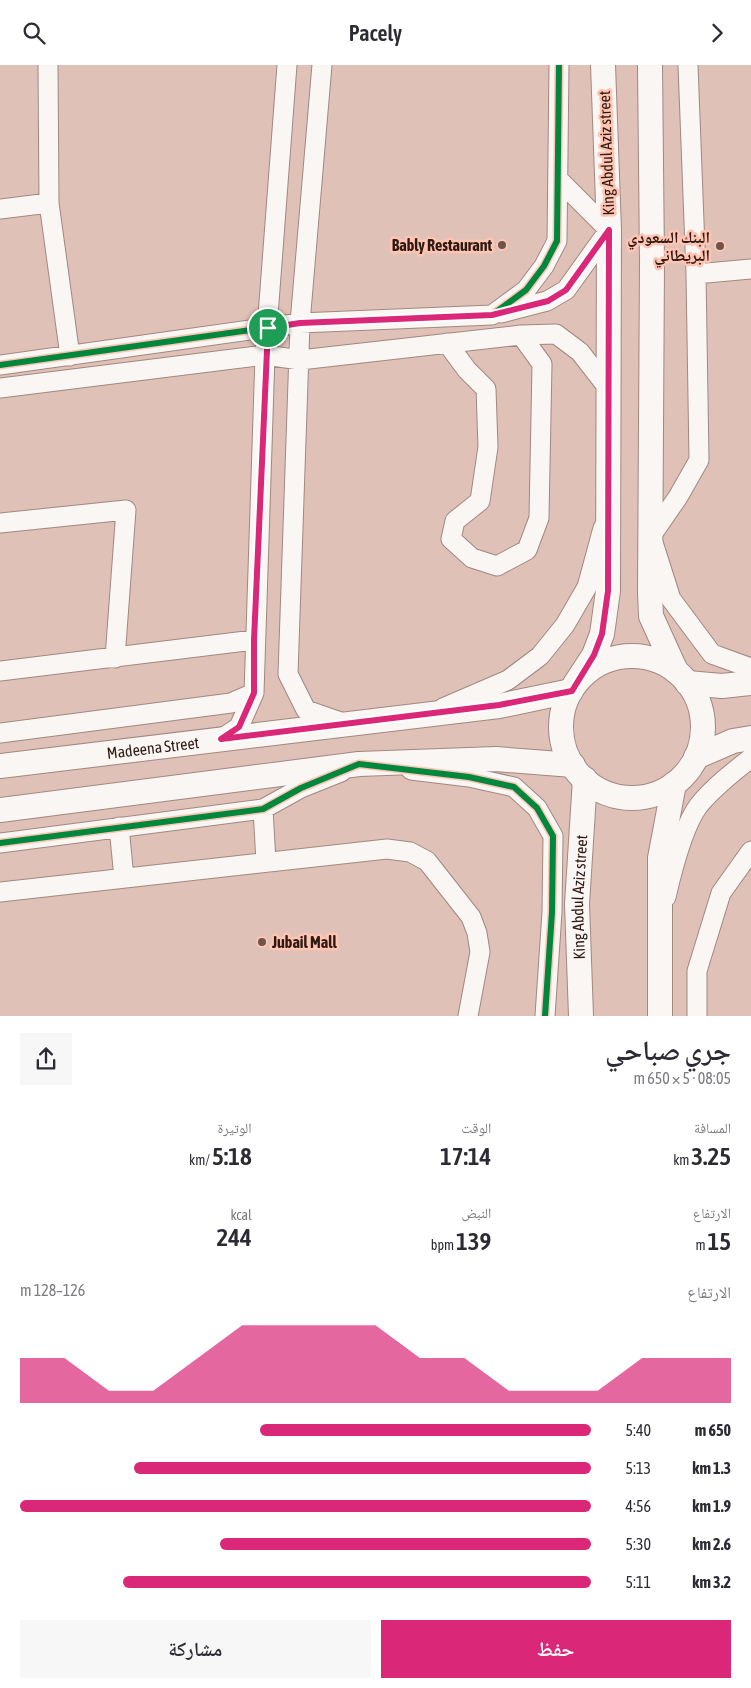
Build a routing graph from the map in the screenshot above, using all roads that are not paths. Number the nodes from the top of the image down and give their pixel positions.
1 (48, 65) edge
2 (287, 65) edge
3 (322, 65) edge
4 (560, 65) edge
5 (603, 65) edge
6 (650, 65) edge
7 (688, 65) edge
8 (558, 179) junction
9 (49, 203) junction
10 (0, 209) edge
11 (609, 230) junction
12 (751, 269) edge
13 (696, 273) junction
14 (492, 315) junction
15 (300, 323) junction
16 (268, 328) junction
17 (521, 335) junction
18 (447, 343) junction
19 (265, 355) junction
20 (70, 356) junction
21 (300, 360) junction
22 (0, 365) edge
23 (0, 388) edge
24 (608, 388) junction
25 (608, 510) junction
26 (0, 523) edge
27 (651, 536) junction
28 (254, 640) junction
29 (115, 658) junction
30 (751, 668) edge
31 (0, 671) edge
32 (682, 677) junction
33 (751, 683) edge
34 (573, 688) junction
35 (254, 693) junction
36 (431, 713) junction
37 (347, 724) junction
38 (0, 733) edge
39 (751, 738) edge
40 (221, 739) junction
41 (696, 757) junction
42 (751, 758) edge
43 (359, 764) junction
44 (0, 766) edge
45 (579, 772) junction
46 (674, 784) junction
47 (263, 809) junction
48 (0, 810) edge
49 (119, 827) junction
50 (0, 843) edge
51 (751, 851) edge
52 (266, 862) junction
53 (124, 878) junction
54 (0, 892) edge
55 (661, 918) junction
56 (468, 1015) edge
57 (545, 1015) edge
58 (581, 1015) edge
59 (660, 1015) edge
60 (697, 1015) edge

1 - 9 street
2 - 16 street
3 - 15 street
4 - 8 street
5 - 11 main road, King Abdul Aziz street
6 - 27 main road
7 - 13 street
8 - 11 street
8 - 14 street
9 - 10 street
9 - 20 street
11 - 14 street
11 - 24 main road, King Abdul Aziz street
12 - 13 street
13 - 27 street
14 - 15 street
15 - 16 street
15 - 21 street
16 - 19 street
16 - 20 street
17 - 18 street
17 - 18 street
17 - 24 street
18 - 21 street
19 - 21 street
19 - 23 street
19 - 28 street
20 - 22 street
21 - 37 street
24 - 25 main road, King Abdul Aziz street
25 - 34 main road, King Abdul Aziz street
25 - 36 street
26 - 29 street
27 - 30 street
27 - 32 main road
28 - 29 street
28 - 35 street
29 - 31 street
32 - 33 main road
32 - 34 main road
32 - 41 main road
34 - 36 main road, Madeena Street
34 - 45 main road
35 - 38 street
35 - 40 street
36 - 37 main road, Madeena Street
37 - 40 main road, Madeena Street
39 - 41 main road
40 - 44 main road, Madeena Street
41 - 46 main road
42 - 55 street
43 - 45 main road
43 - 47 street
43 - 48 main road
43 - 57 street
45 - 46 main road
45 - 58 main road, King Abdul Aziz street
46 - 55 main road
47 - 49 street
47 - 52 street
49 - 50 street
49 - 53 street
51 - 60 street
52 - 53 street
52 - 56 street
53 - 54 street
55 - 59 main road

